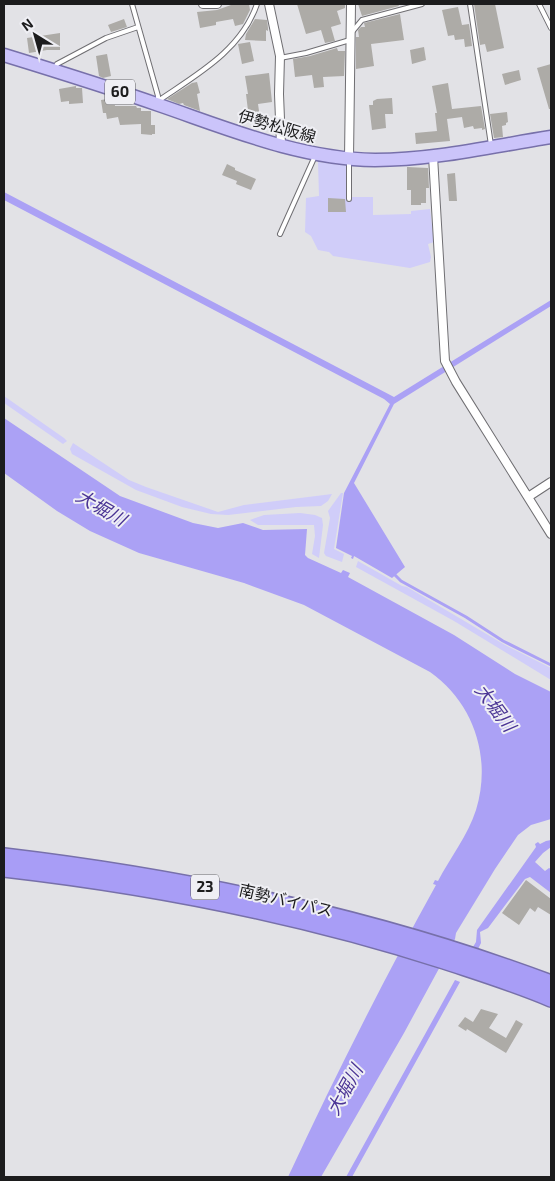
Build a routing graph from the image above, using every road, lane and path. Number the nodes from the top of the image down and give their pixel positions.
1 (132, 4) edge
2 (203, 4) edge
3 (217, 4) edge
4 (257, 4) edge
5 (269, 4) edge
6 (351, 4) edge
7 (422, 4) edge
8 (470, 4) edge
9 (540, 4) edge
10 (138, 26) junction
11 (551, 28) edge
12 (350, 37) junction
13 (4, 55) edge
14 (280, 58) junction
15 (54, 70) junction
16 (158, 103) junction
17 (551, 137) edge
18 (281, 145) junction
19 (491, 146) junction
20 (316, 154) junction
21 (433, 156) junction
22 (348, 158) junction
23 (349, 199) dead end
24 (280, 234) dead end
25 (551, 482) edge
26 (528, 497) junction
27 (551, 534) edge
28 (4, 856) edge
29 (4, 869) edge
30 (399, 940) junction
31 (483, 967) junction
32 (551, 984) edge
33 (551, 999) edge

1 - 10 lane
2 - 3 street
4 - 16 lane
5 - 14 street
6 - 12 street
7 - 12 lane
8 - 19 lane
9 - 11 lane
10 - 15 lane
10 - 16 lane
12 - 14 lane
12 - 22 street
13 - 15 main road, 伊勢松阪線 / 60
14 - 18 street
15 - 16 main road, 伊勢松阪線 / 60
16 - 18 main road, 伊勢松阪線 / 60
17 - 19 main road, 伊勢松阪線 / 60
18 - 20 main road, 伊勢松阪線 / 60
19 - 21 main road, 伊勢松阪線 / 60
20 - 22 main road, 伊勢松阪線 / 60
20 - 24 lane
21 - 22 main road, 伊勢松阪線 / 60
21 - 26 street
22 - 23 lane
25 - 26 street
26 - 27 street
28 - 30 highway, 南勢バイパス / 23
29 - 30 highway, 南勢バイパス / 23
30 - 31 highway, 南勢バイパス / 23
31 - 32 highway, 南勢バイパス / 23
31 - 33 highway, 南勢バイパス / 23

